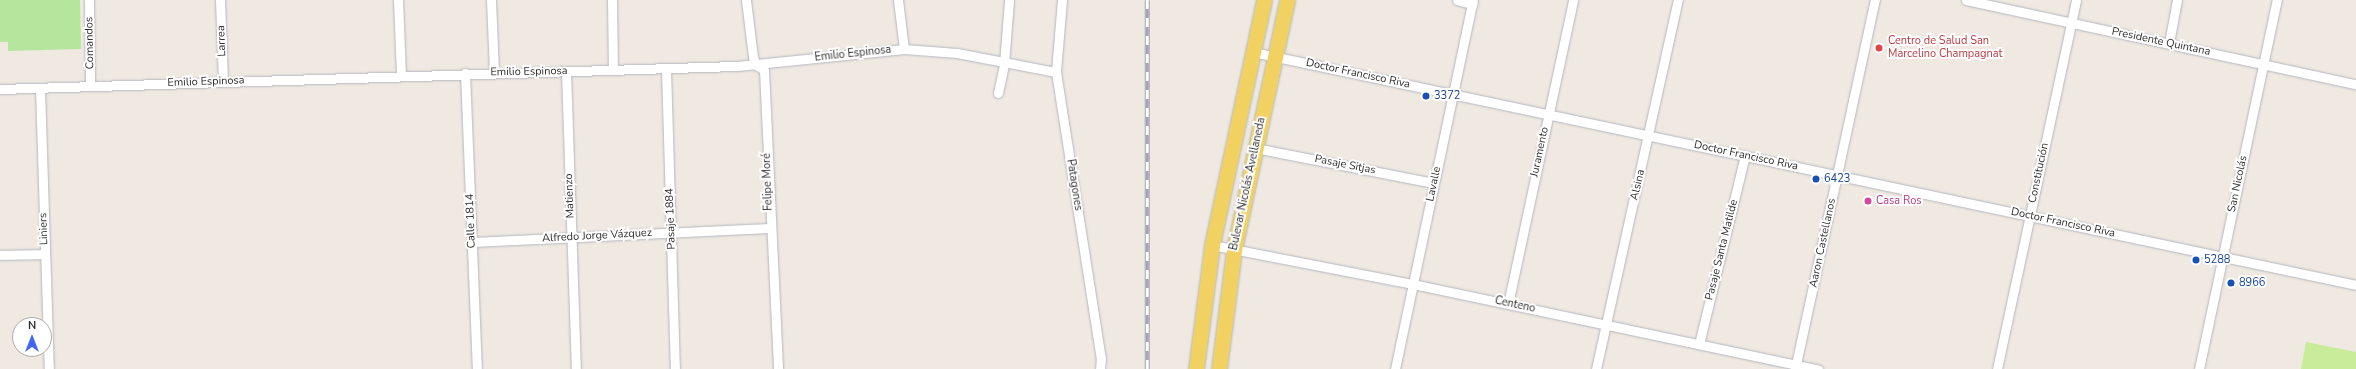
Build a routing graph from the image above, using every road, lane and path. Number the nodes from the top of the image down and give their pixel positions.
1 (89, 0) edge
2 (220, 0) edge
3 (398, 0) edge
4 (491, 0) edge
5 (612, 0) edge
6 (746, 0) edge
7 (898, 0) edge
8 (1010, 0) edge
9 (1062, 0) edge
10 (1264, 0) edge
11 (1287, 0) edge
12 (1458, 0) edge
13 (1573, 0) edge
14 (1678, 0) edge
15 (1875, 0) edge
16 (1966, 0) edge
17 (2076, 0) edge
18 (2177, 0) edge
19 (2277, 0) edge
20 (1473, 2) edge
21 (2071, 22) junction
22 (2169, 44) junction
23 (904, 49) junction
24 (1253, 52) junction
25 (1275, 56) junction
26 (1004, 64) junction
27 (2263, 64) junction
28 (756, 65) junction
29 (613, 69) junction
30 (666, 69) junction
31 (566, 71) junction
32 (494, 72) junction
33 (1056, 72) junction
34 (465, 73) junction
35 (401, 75) junction
36 (223, 82) junction
37 (2356, 84) edge
38 (90, 86) junction
39 (40, 88) junction
40 (0, 89) edge
41 (998, 93) dead end
42 (1453, 94) junction
43 (1548, 114) junction
44 (1649, 136) junction
45 (1255, 148) junction
46 (1745, 156) junction
47 (1837, 175) junction
48 (1434, 183) junction
49 (2030, 215) junction
50 (770, 228) junction
51 (671, 232) junction
52 (571, 237) junction
53 (472, 242) junction
54 (1212, 245) junction
55 (1234, 250) junction
56 (0, 254) edge
57 (45, 254) junction
58 (2222, 256) junction
59 (1413, 284) junction
60 (2356, 285) edge
61 (1508, 304) junction
62 (1606, 324) junction
63 (1699, 344) junction
64 (1796, 367) edge
65 (49, 369) edge
66 (477, 369) edge
67 (576, 369) edge
68 (675, 369) edge
69 (778, 369) edge
70 (1100, 369) edge
71 (1196, 369) edge
72 (1219, 369) edge
73 (1395, 369) edge
74 (1596, 369) edge
75 (1818, 369) edge
76 (1997, 369) edge
77 (2198, 369) edge

1 - 38 street, Comandos
2 - 36 street, Larrea
3 - 35 street
4 - 32 street
5 - 29 street
6 - 28 street, Felipe Moré
7 - 23 street
8 - 26 street
9 - 33 street, Patagones
10 - 24 main road, Bulevar Nicolás Avellaneda
11 - 25 main road, Bulevar Nicolás Avellaneda
12 - 20 street
13 - 43 street, Juramento
14 - 44 street, Alsina
15 - 47 street, Aaron Castellanos
16 - 21 street, Presidente Quintana
17 - 21 street, Constitución
18 - 22 street
19 - 27 street, San Nicolás
20 - 42 street, Lavalle
21 - 22 street, Presidente Quintana
21 - 49 street, Constitución
22 - 27 street, Presidente Quintana
23 - 26 street, Emilio Espinosa
23 - 28 street, Emilio Espinosa
24 - 25 street, Doctor Francisco Riva
24 - 54 main road, Bulevar Nicolás Avellaneda
25 - 42 street, Doctor Francisco Riva
25 - 45 main road, Bulevar Nicolás Avellaneda
26 - 33 street, Emilio Espinosa
26 - 41 street
27 - 37 street, Presidente Quintana
27 - 58 street, San Nicolás
28 - 30 street, Emilio Espinosa
28 - 50 street, Felipe Moré
29 - 30 street, Emilio Espinosa
29 - 31 street, Emilio Espinosa
30 - 51 street, Pasaje 1884
31 - 32 street, Emilio Espinosa
31 - 52 street, Matienzo
32 - 34 street, Emilio Espinosa
33 - 70 street, Patagones
34 - 35 street, Emilio Espinosa
34 - 53 street, Calle 1814
35 - 36 street, Emilio Espinosa
36 - 38 street, Emilio Espinosa
38 - 39 street, Emilio Espinosa
39 - 40 street, Emilio Espinosa
39 - 57 street, Liniers
42 - 43 street, Doctor Francisco Riva
42 - 48 street, Lavalle
43 - 44 street, Doctor Francisco Riva
43 - 61 street, Juramento
44 - 46 street, Doctor Francisco Riva
44 - 62 street, Alsina
45 - 48 street, Pasaje Sitjas
45 - 55 main road, Bulevar Nicolás Avellaneda
46 - 47 street, Doctor Francisco Riva
46 - 63 street, Pasaje Santa Matilde
47 - 49 street, Doctor Francisco Riva
47 - 64 street, Aaron Castellanos
48 - 59 street, Lavalle
49 - 58 street, Doctor Francisco Riva
49 - 76 street, Constitución
50 - 51 street, Alfredo Jorge Vázquez
50 - 69 street, Felipe Moré
51 - 52 street, Alfredo Jorge Vázquez
51 - 68 street, Pasaje 1884
52 - 53 street, Alfredo Jorge Vázquez
52 - 67 street, Matienzo
53 - 66 street, Calle 1814
54 - 55 street, Centeno
54 - 71 main road, Bulevar Nicolás Avellaneda
55 - 59 street, Centeno
55 - 72 main road, Bulevar Nicolás Avellaneda
56 - 57 street
57 - 65 street, Liniers
58 - 60 street, Doctor Francisco Riva
58 - 77 street, San Nicolás
59 - 61 street, Centeno
59 - 73 street, Lavalle
61 - 62 street, Centeno
62 - 63 street, Centeno
62 - 74 street, Alsina
63 - 64 street, Centeno
64 - 75 street, Centeno

